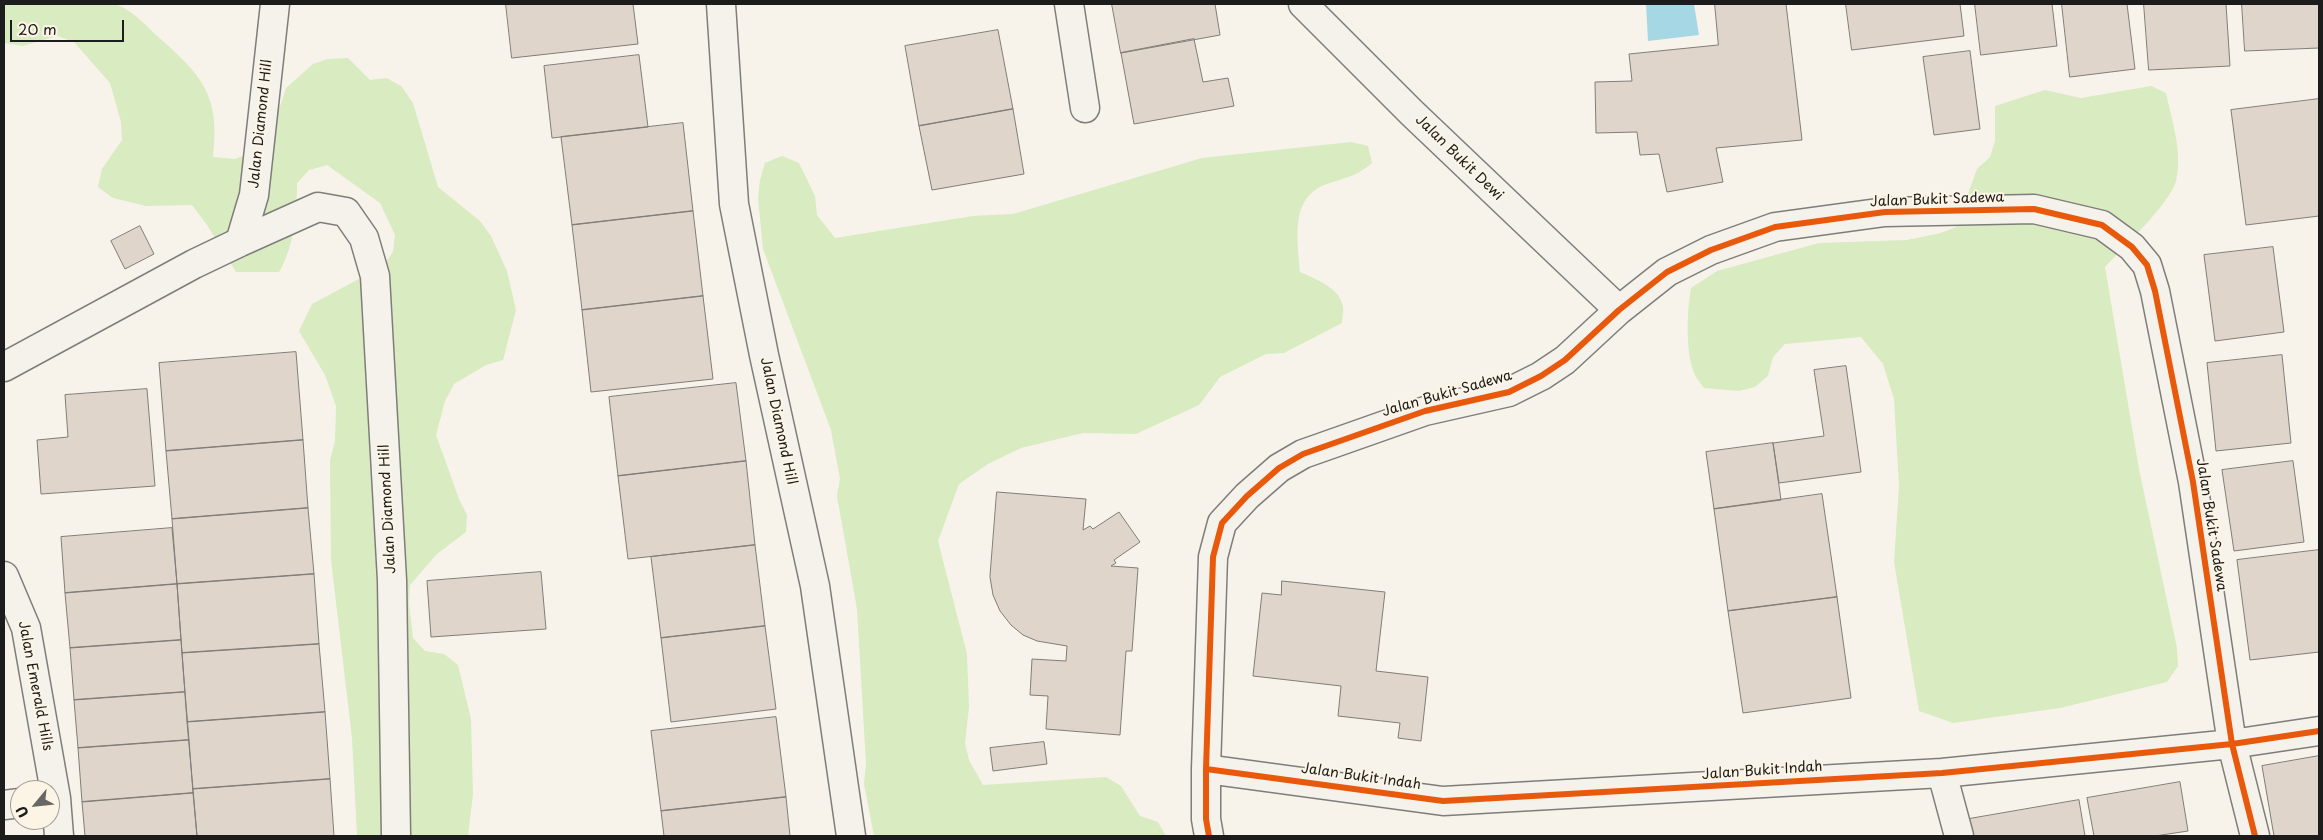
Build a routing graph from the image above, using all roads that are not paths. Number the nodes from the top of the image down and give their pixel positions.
1 (275, 4) edge
2 (721, 4) edge
3 (1069, 4) edge
4 (1303, 4) edge
5 (1085, 108) dead end
6 (240, 242) junction
7 (1619, 310) junction
8 (4, 367) edge
9 (4, 576) edge
10 (2319, 731) edge
11 (2232, 744) junction
12 (1206, 769) junction
13 (1942, 773) junction
14 (50, 780) edge
15 (396, 836) edge
16 (851, 836) edge
17 (1209, 836) edge
18 (1959, 836) edge
19 (2255, 836) edge

1 - 6 street, Jalan Diamond Hill
2 - 16 street, Jalan Diamond Hill
3 - 5 street
4 - 7 street, Jalan Bukit Dewi
6 - 8 street, Jalan Diamond Hill
6 - 15 street, Jalan Diamond Hill
7 - 11 street, Jalan Bukit Sadewa
7 - 12 street, Jalan Bukit Sadewa
9 - 14 street, Jalan Emerald Hills
10 - 11 street, Jalan Bukit Indah
11 - 13 street, Jalan Bukit Indah
11 - 19 street, Jalan Bukit Sadewa
12 - 13 street, Jalan Bukit Indah
12 - 17 street, Jalan Bukit Sadewa
13 - 18 street

